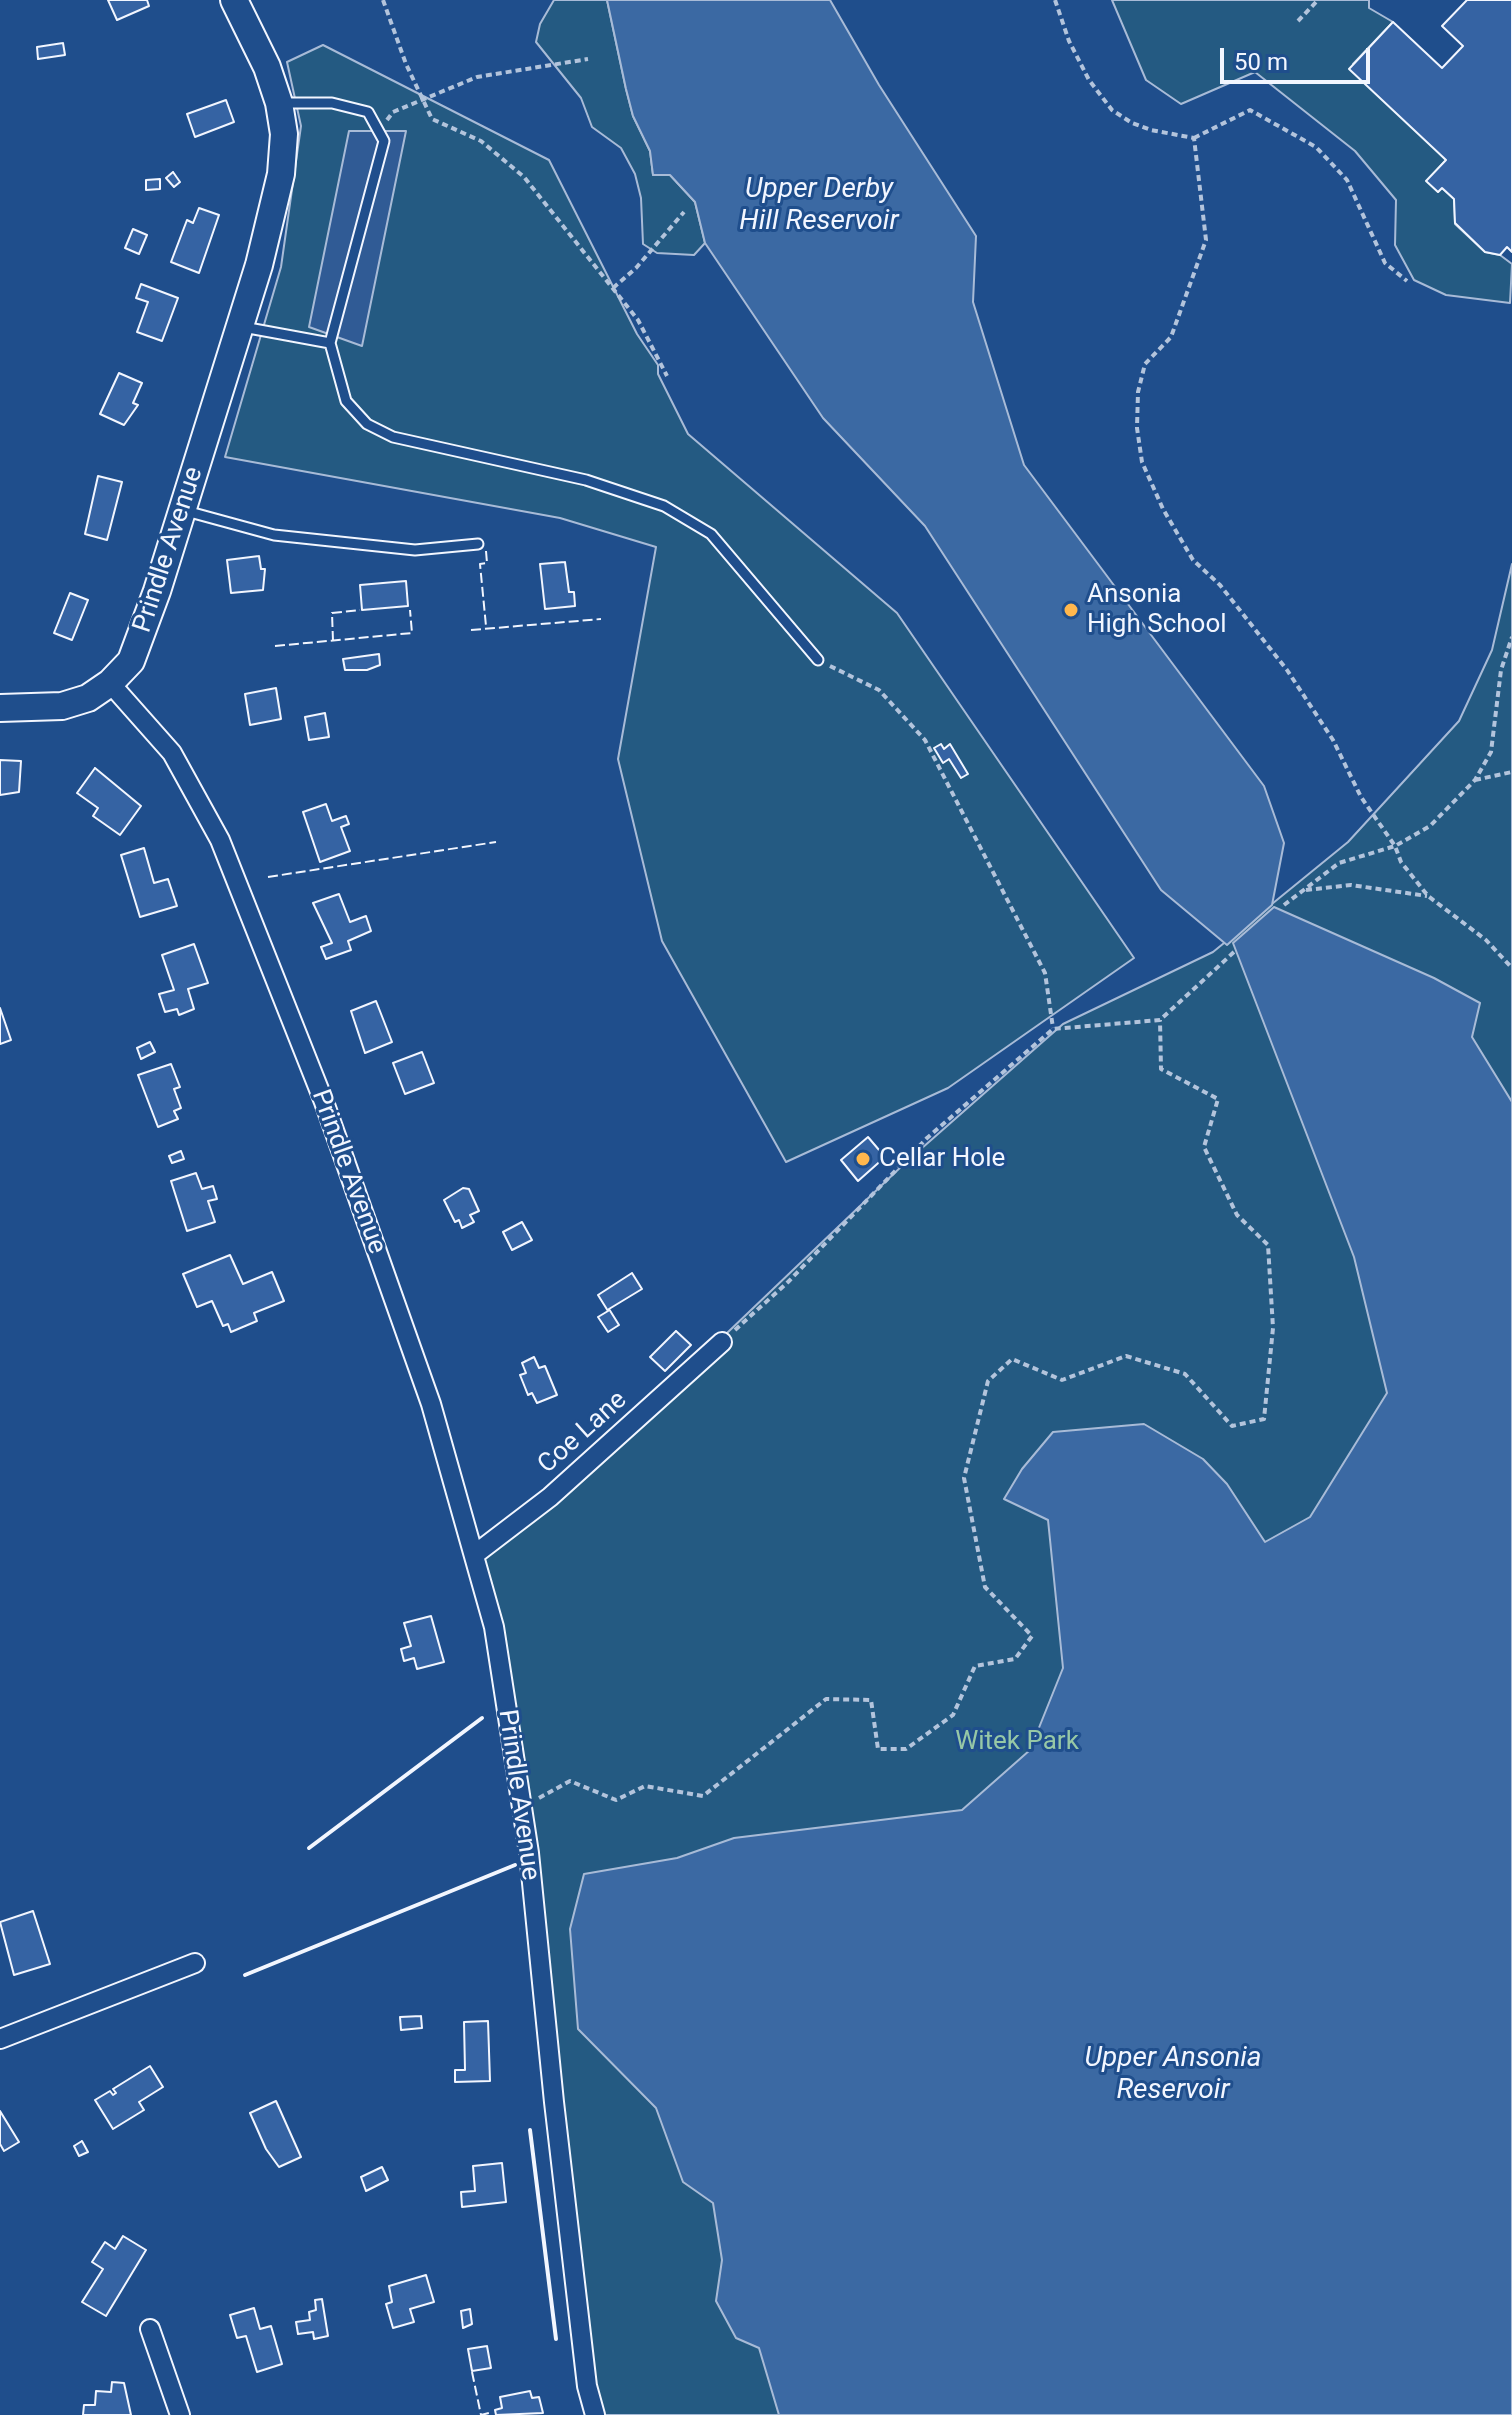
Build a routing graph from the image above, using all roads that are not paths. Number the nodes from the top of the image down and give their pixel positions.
1 (234, 0) edge
2 (279, 103) junction
3 (239, 326) junction
4 (330, 343) junction
5 (182, 510) junction
6 (478, 544) dead end
7 (818, 660) road end
8 (110, 683) junction
9 (0, 708) edge
10 (722, 1342) road end
11 (474, 1555) junction
12 (195, 1963) dead end
13 (0, 2039) edge
14 (150, 2329) dead end
15 (180, 2415) edge
16 (595, 2415) edge

1 - 2 main road, Prindle Avenue
2 - 3 main road, Prindle Avenue
2 - 4 lane
3 - 4 lane
3 - 5 main road, Prindle Avenue
4 - 7 lane
5 - 6 lane
5 - 8 main road, Prindle Avenue
8 - 9 main road
8 - 11 street, Prindle Avenue
10 - 11 street, Coe Lane
11 - 16 street, Prindle Avenue
12 - 13 street
14 - 15 street

